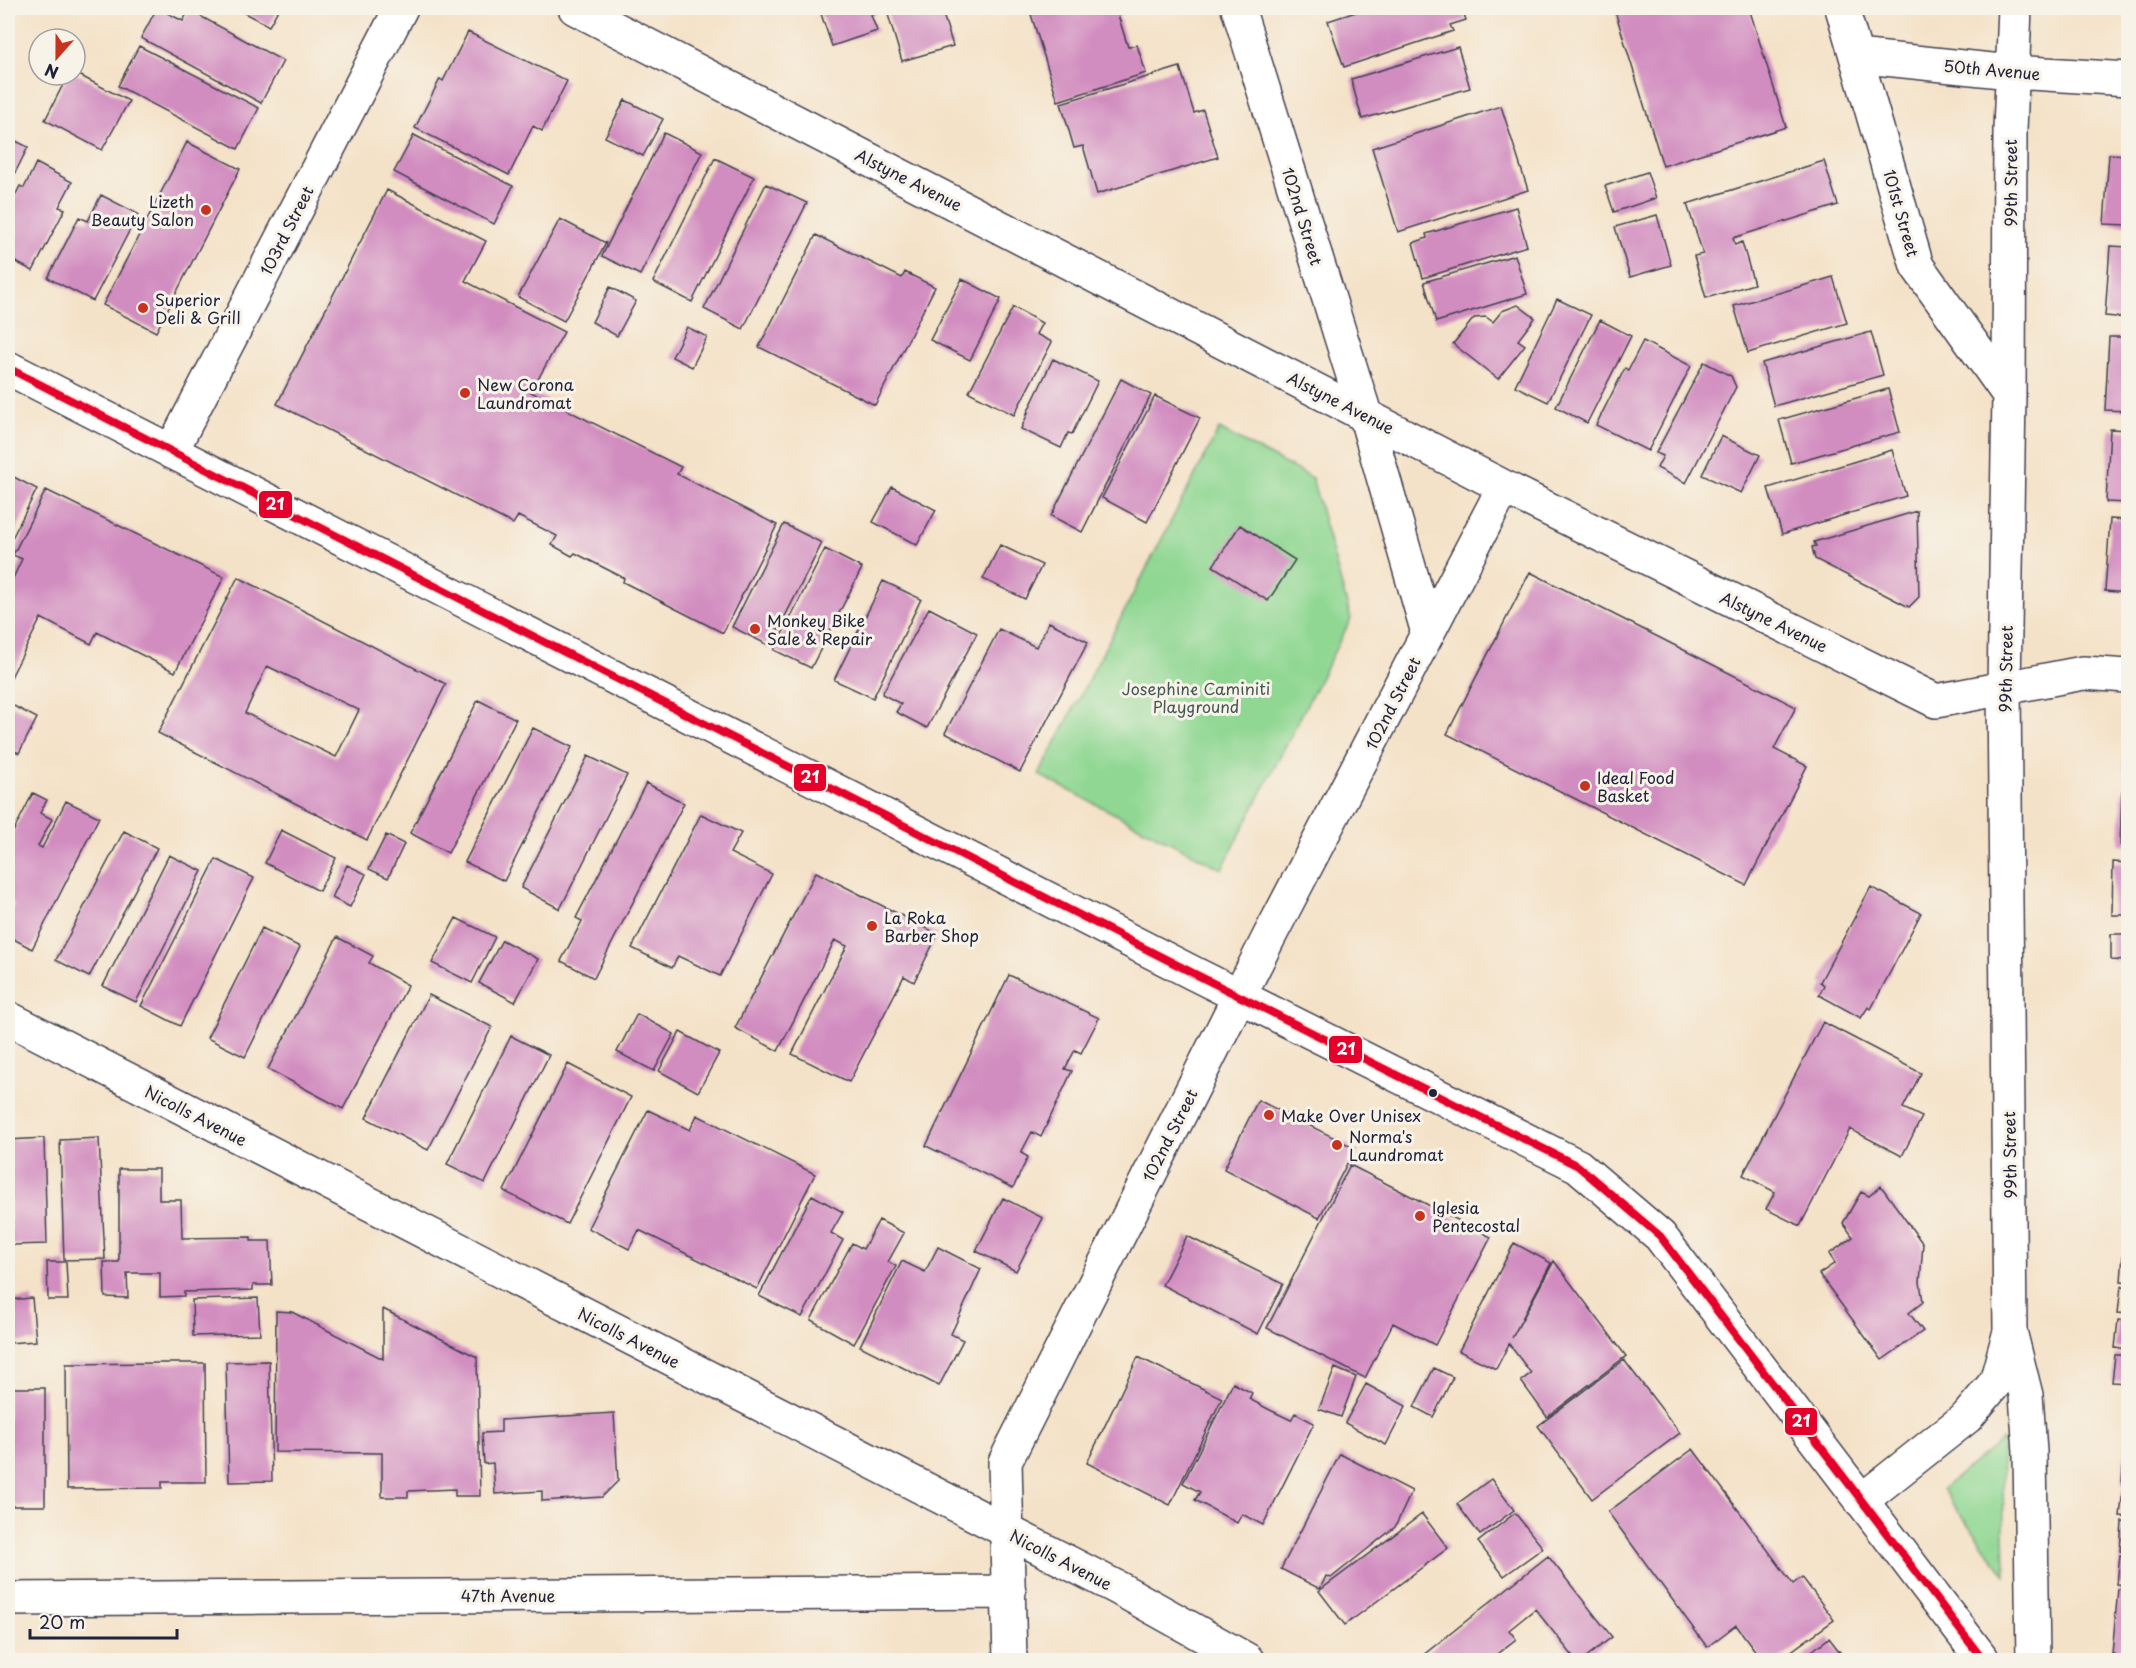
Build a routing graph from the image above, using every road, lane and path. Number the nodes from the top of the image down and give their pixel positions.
1 (401, 8) edge
2 (575, 8) edge
3 (1238, 8) edge
4 (1842, 8) edge
5 (2015, 8) edge
6 (1856, 56) junction
7 (2012, 72) junction
8 (2128, 79) edge
9 (8, 368) edge
10 (2009, 395) junction
11 (1365, 414) junction
12 (171, 452) junction
13 (1504, 487) junction
14 (1428, 633) junction
15 (2128, 676) edge
16 (2004, 688) junction
17 (1240, 995) junction
18 (8, 1018) edge
19 (2010, 1331) junction
20 (1861, 1501) junction
21 (1008, 1532) junction
22 (1009, 1592) junction
23 (8, 1599) edge
24 (1010, 1660) edge
25 (1247, 1660) edge
26 (1983, 1660) edge
27 (2033, 1660) edge

1 - 12 street, 103rd Street
2 - 11 street, Alstyne Avenue
3 - 11 street, 102nd Street
4 - 6 street, 101st Street
5 - 7 street, 99th Street
6 - 7 street, 50th Avenue
6 - 10 street, 101st Street
7 - 8 street, 50th Avenue
7 - 10 street, 99th Street
9 - 12 street
10 - 16 street, 99th Street
11 - 13 street, Alstyne Avenue
11 - 14 street, 102nd Street
12 - 17 street
13 - 14 street, 102nd Street
13 - 16 street, Alstyne Avenue
14 - 17 street, 102nd Street
15 - 16 street, Alstyne Avenue
16 - 19 street, 99th Street
17 - 20 street
17 - 21 street, 102nd Street
18 - 21 street, Nicolls Avenue
19 - 20 street, 99th Street
19 - 27 street, 99th Street
20 - 26 street
21 - 22 street, 102nd Street
21 - 25 street, Nicolls Avenue
22 - 23 street, 47th Avenue
22 - 24 street, 102nd Street

